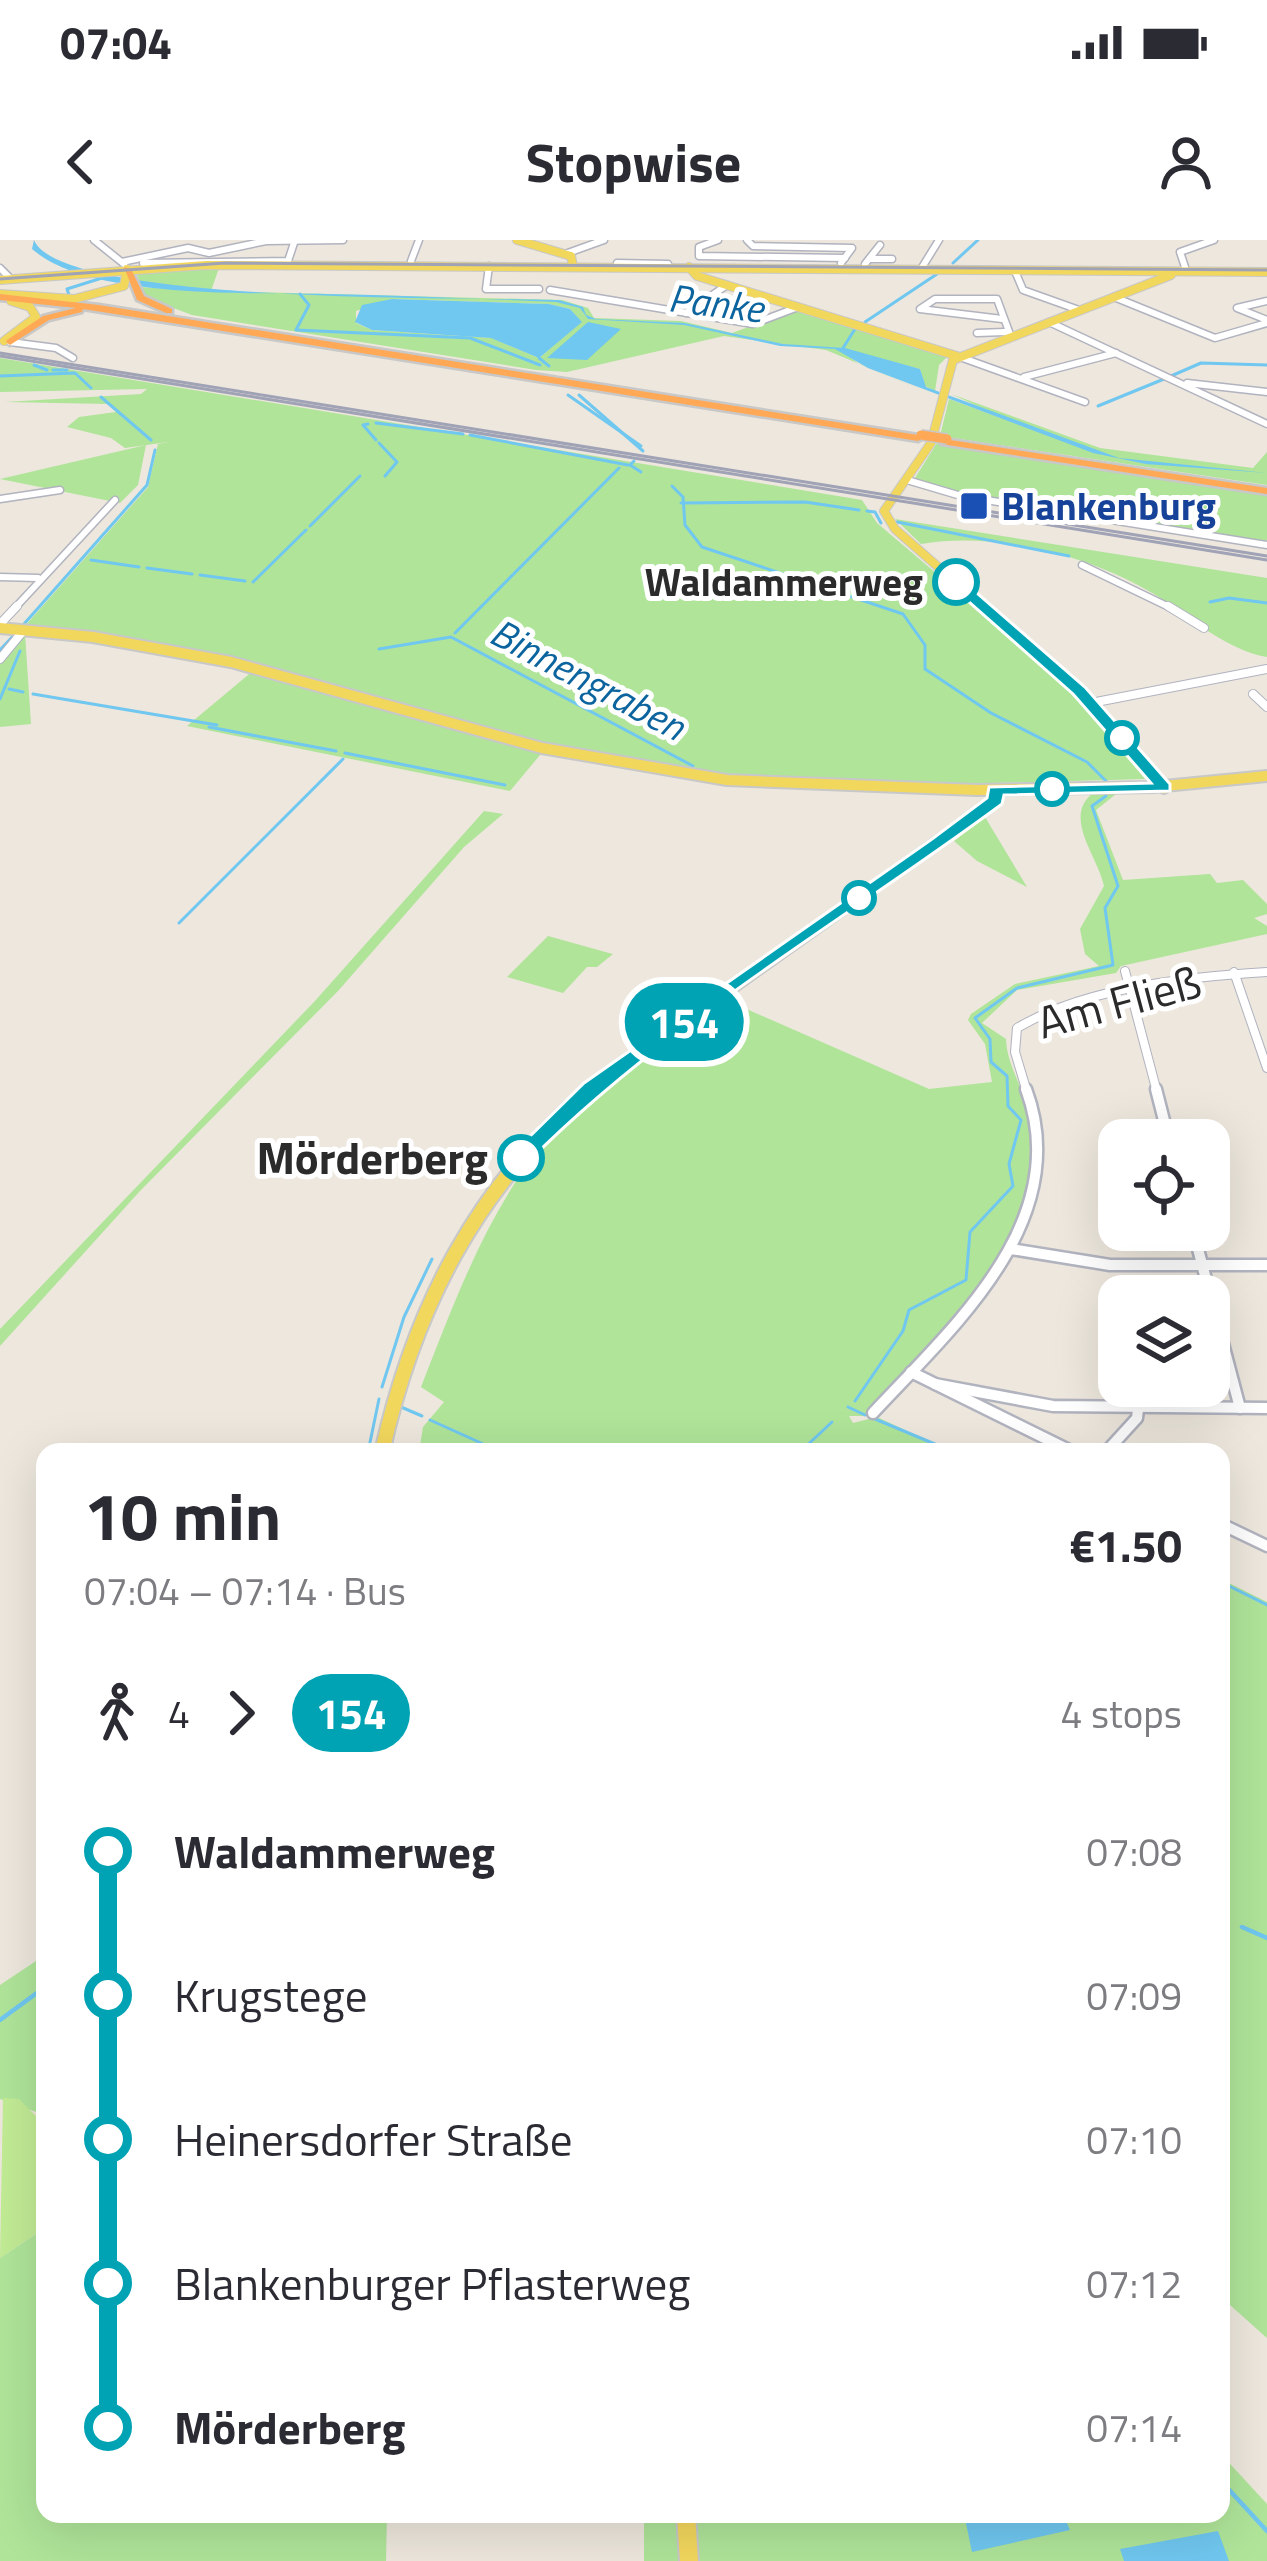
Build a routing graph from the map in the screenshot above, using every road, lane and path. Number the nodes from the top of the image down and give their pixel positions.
1 (94, 240) edge
2 (343, 240) edge
3 (419, 240) edge
4 (517, 240) edge
5 (604, 240) edge
6 (718, 240) edge
7 (747, 240) edge
8 (939, 240) edge
9 (1214, 240) edge
10 (295, 241) edge
11 (842, 245) edge
12 (880, 245) dead end
13 (566, 254) junction
14 (892, 259) dead end
15 (411, 261) dead end
16 (617, 263) dead end
17 (844, 263) junction
18 (668, 264) dead end
19 (124, 265) junction
20 (489, 266) junction
21 (547, 266) junction
22 (570, 266) junction
23 (693, 267) junction
24 (0, 268) edge
25 (920, 269) junction
26 (1014, 269) junction
27 (1183, 269) junction
28 (1267, 270) edge
29 (1162, 273) junction
30 (11, 279) junction
31 (0, 280) edge
32 (727, 285) junction
33 (545, 289) junction
34 (32, 296) junction
35 (0, 297) edge
36 (1114, 297) junction
37 (1267, 301) edge
38 (798, 307) junction
39 (111, 310) junction
40 (1079, 310) junction
41 (686, 313) junction
42 (1003, 319) junction
43 (1049, 322) junction
44 (1267, 322) edge
45 (216, 323) junction
46 (1249, 328) junction
47 (977, 333) dead end
48 (1008, 334) junction
49 (1267, 336) edge
50 (5, 341) edge
51 (1117, 353) junction
52 (960, 356) junction
53 (73, 358) dead end
54 (1021, 378) junction
55 (1178, 383) junction
56 (1251, 390) junction
57 (1267, 392) edge
58 (1205, 396) junction
59 (1085, 402) dead end
60 (1267, 424) edge
61 (919, 436) junction
62 (907, 480) junction
63 (1267, 489) edge
64 (60, 490) dead end
65 (0, 499) edge
66 (115, 500) dead end
67 (1267, 545) edge
68 (1082, 565) dead end
69 (0, 577) edge
70 (38, 578) junction
71 (0, 626) edge
72 (1204, 628) dead end
73 (25, 630) junction
74 (0, 659) edge
75 (1267, 668) edge
76 (1253, 694) dead end
77 (1090, 703) junction
78 (1267, 707) edge
79 (1267, 776) edge
80 (1164, 788) junction
81 (995, 790) junction
82 (1124, 971) dead end
83 (1234, 972) junction
84 (1267, 972) edge
85 (1131, 996) junction
86 (1267, 1068) edge
87 (1163, 1119) edge
88 (1011, 1250) junction
89 (1199, 1251) edge
90 (1267, 1265) edge
91 (1203, 1268) junction
92 (911, 1372) junction
93 (935, 1384) junction
94 (1240, 1408) junction
95 (1267, 1408) edge
96 (1138, 1409) junction
97 (873, 1412) dead end
98 (384, 1443) edge
99 (1054, 1443) edge
100 (1114, 1443) edge
101 (1230, 1528) edge
102 (1267, 1546) edge
103 (686, 2523) edge
104 (688, 2561) edge

1 - 19 street
2 - 10 street
3 - 15 street
4 - 13 main road
5 - 13 street
6 - 17 street
7 - 11 street
8 - 25 street
9 - 27 street
10 - 19 street
10 - 19 street
11 - 17 street
12 - 14 street
13 - 22 main road
16 - 18 street
17 - 23 main road
17 - 25 main road
19 - 20 main road
19 - 30 main road
19 - 34 main road
19 - 45 highway
20 - 21 main road
20 - 33 street
21 - 22 main road
21 - 33 street
22 - 23 main road
23 - 32 main road
24 - 30 street
25 - 26 main road
26 - 29 main road
26 - 40 street
27 - 28 main road
27 - 29 main road
29 - 36 main road
30 - 31 main road
32 - 38 main road
32 - 41 street
33 - 41 street
34 - 35 main road
34 - 45 highway
35 - 39 highway
35 - 50 main road
36 - 40 main road
36 - 46 street
37 - 44 street
38 - 41 street
38 - 52 main road
39 - 50 highway
39 - 61 highway
40 - 43 main road
42 - 42 street
42 - 48 street
43 - 48 main road
43 - 51 street
44 - 46 street
45 - 61 highway
46 - 49 street
47 - 48 street
48 - 52 main road
50 - 53 street
51 - 54 street
51 - 55 street
52 - 54 street
52 - 62 main road
54 - 59 street
55 - 56 street
55 - 58 street
56 - 57 street
56 - 58 street
58 - 60 street
61 - 63 highway, bridge
62 - 67 street
62 - 77 main road
64 - 65 street
66 - 70 street
68 - 72 street
69 - 70 street
70 - 71 street
71 - 73 main road
73 - 74 street
73 - 81 main road
75 - 77 street
76 - 78 street
77 - 80 main road
79 - 80 main road
80 - 81 main road
81 - 98 main road
82 - 85 street
83 - 84 street, Am Fließ
83 - 85 street, Am Fließ
83 - 86 street
85 - 87 street
85 - 88 street, Am Fließ
88 - 91 street
88 - 92 street, Am Fließ
89 - 91 street
90 - 91 street
91 - 94 street
92 - 93 street
92 - 97 street, Am Fließ
93 - 96 street
93 - 99 street
94 - 95 street
94 - 96 street
96 - 100 street
101 - 102 street
103 - 104 main road

